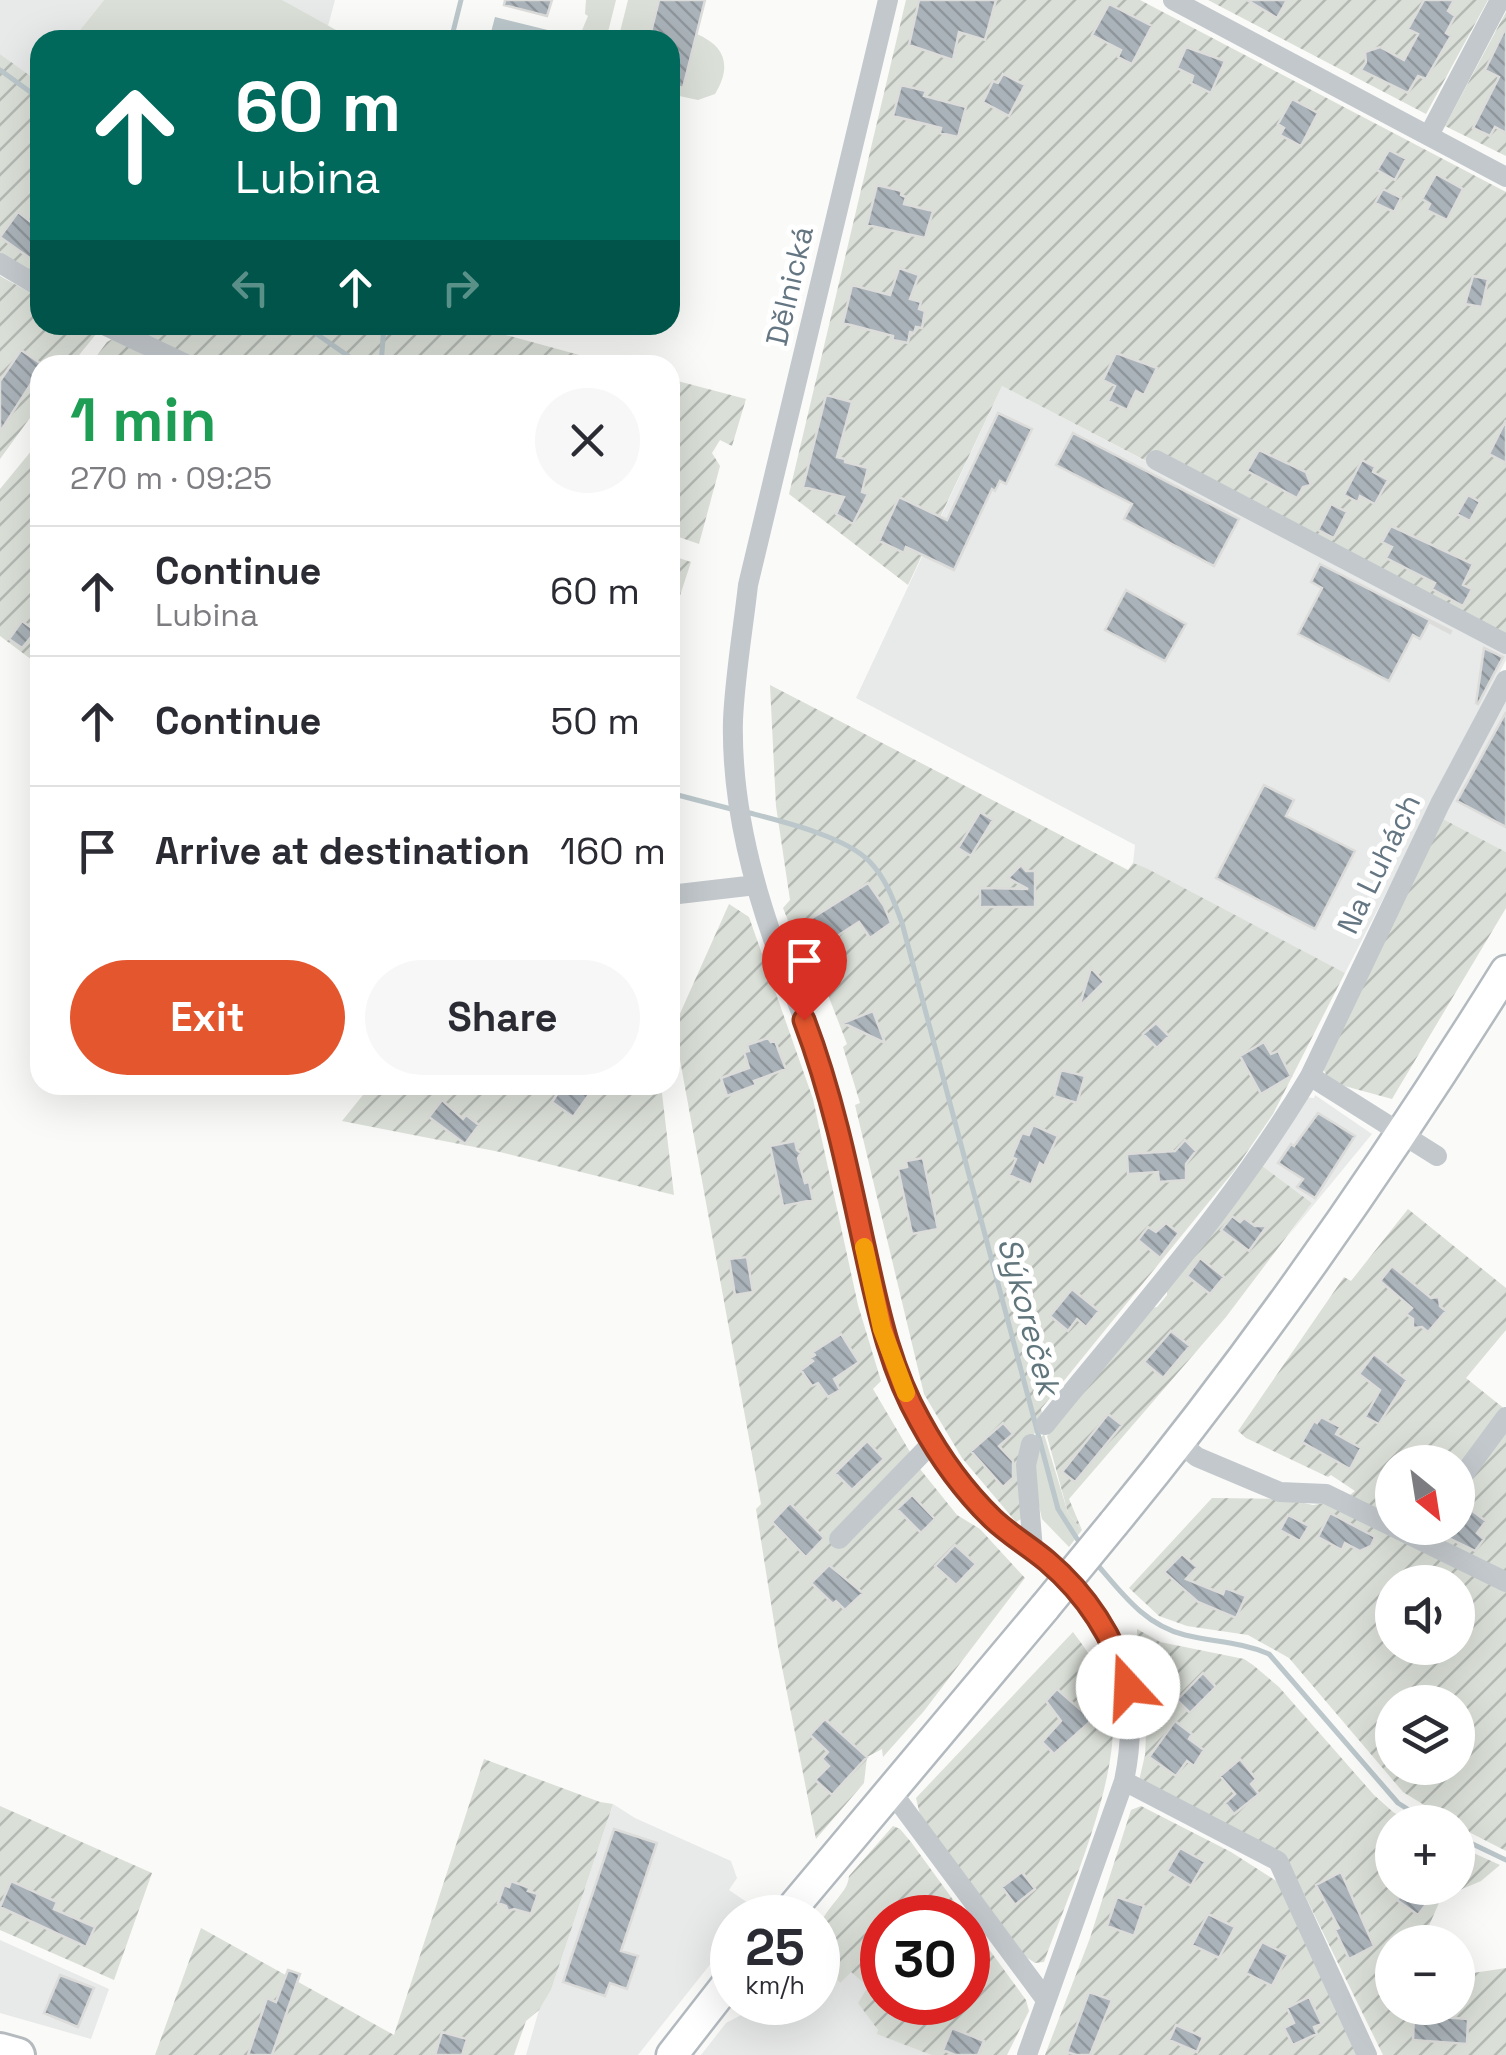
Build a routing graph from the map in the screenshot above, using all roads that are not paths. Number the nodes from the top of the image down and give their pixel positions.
1 (888, 0) edge
2 (1500, 0) edge
3 (1186, 3) edge
4 (1430, 136) junction
5 (1506, 176) edge
6 (0, 263) edge
7 (30, 281) edge
8 (125, 335) edge
9 (167, 355) edge
10 (1156, 460) dead end
11 (1506, 644) edge
12 (1506, 680) edge
13 (756, 885) junction
14 (680, 894) edge
15 (1506, 971) edge
16 (1310, 1076) junction
17 (1403, 1135) junction
18 (1437, 1156) dead end
19 (1506, 1417) edge
20 (1046, 1425) dead end
21 (933, 1442) junction
22 (1180, 1442) junction
23 (1031, 1444) dead end
24 (1475, 1459) edge
25 (1375, 1514) edge
26 (839, 1538) dead end
27 (1441, 1545) edge
28 (1034, 1550) junction
29 (1506, 1582) edge
30 (1124, 1781) junction
31 (891, 1791) junction
32 (803, 1895) edge
33 (1046, 2000) junction
34 (710, 2006) edge
35 (0, 2050) edge
36 (18, 2055) edge
37 (672, 2055) edge
38 (1026, 2055) edge
39 (1367, 2055) edge

1 - 13 street, Dělnická
2 - 4 street
3 - 4 street
4 - 5 street
6 - 7 street
8 - 9 street
10 - 11 street
12 - 16 street, Na Luhách
13 - 14 street
13 - 21 street, Dělnická
15 - 17 main road
16 - 17 street
16 - 20 street, Na Luhách
17 - 18 street
17 - 22 main road
19 - 24 street
21 - 26 street
21 - 28 street, Dělnická
22 - 25 street
22 - 31 main road, bridge
23 - 28 street
27 - 29 street
28 - 30 street, Dělnická
30 - 33 street, Dělnická
30 - 39 street
31 - 32 main road
31 - 33 street
33 - 38 street, Dělnická
34 - 37 main road
35 - 36 main road

